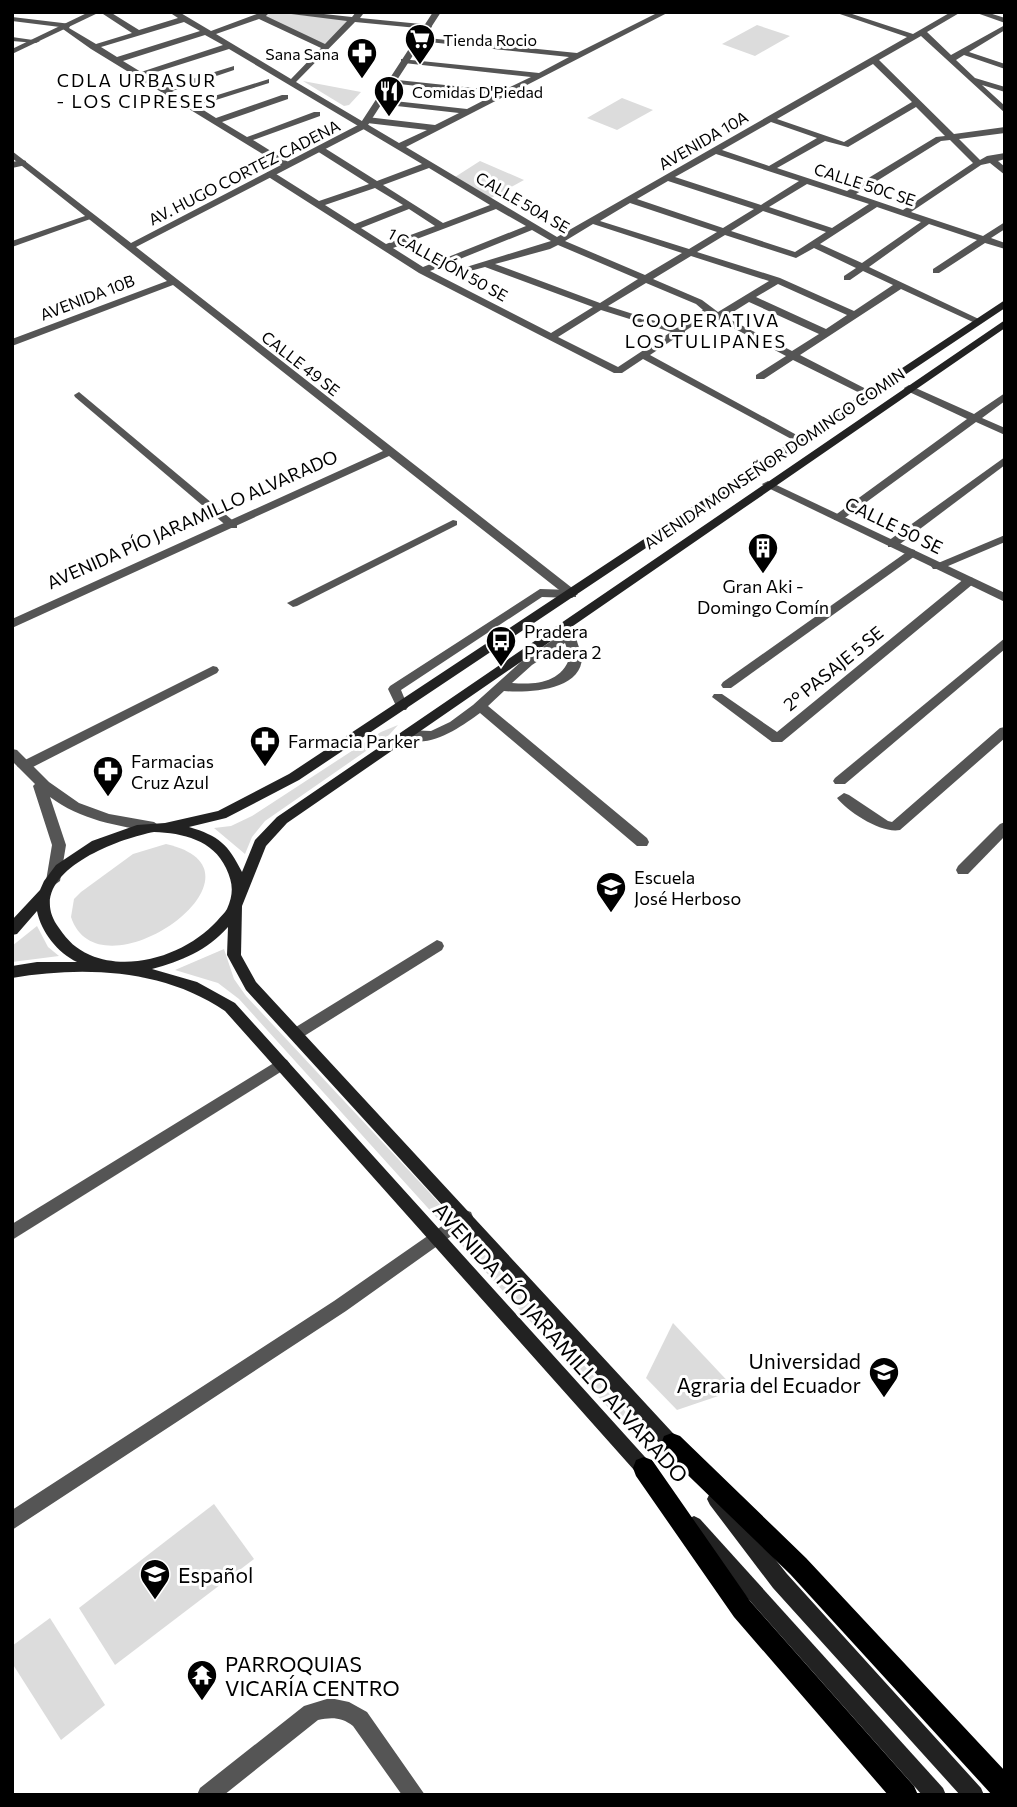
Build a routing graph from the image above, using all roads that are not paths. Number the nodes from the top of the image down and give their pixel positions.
1 (96, 12) edge
2 (104, 12) edge
3 (173, 12) edge
4 (279, 12) edge
5 (437, 12) edge
6 (665, 12) edge
7 (838, 12) edge
8 (957, 12) edge
9 (978, 12) edge
10 (265, 14) edge
11 (358, 16) edge
12 (12, 19) edge
13 (184, 19) junction
14 (1005, 21) edge
15 (66, 27) junction
16 (428, 27) junction
17 (1005, 27) edge
18 (138, 33) junction
19 (208, 33) junction
20 (918, 35) junction
21 (987, 37) junction
22 (12, 39) edge
23 (420, 39) junction
24 (36, 41) junction
25 (1005, 43) edge
26 (229, 46) junction
27 (94, 47) junction
28 (326, 48) junction
29 (12, 52) edge
30 (963, 52) junction
31 (580, 56) junction
32 (951, 59) junction
33 (117, 60) junction
34 (874, 60) junction
35 (404, 61) junction
36 (1005, 67) edge
37 (231, 68) dead end
38 (140, 75) junction
39 (542, 75) junction
40 (970, 78) junction
41 (266, 81) dead end
42 (391, 81) junction
43 (291, 83) junction
44 (166, 90) junction
45 (1005, 90) edge
46 (504, 94) junction
47 (285, 97) dead end
48 (379, 101) junction
49 (917, 103) junction
50 (190, 106) junction
51 (1005, 111) edge
52 (469, 112) junction
53 (317, 114) dead end
54 (771, 119) junction
55 (216, 121) junction
56 (365, 123) junction
57 (437, 128) junction
58 (1005, 130) edge
59 (952, 137) junction
60 (824, 138) junction
61 (246, 140) junction
62 (399, 147) junction
63 (320, 149) junction
64 (715, 151) junction
65 (12, 154) edge
66 (1005, 156) edge
67 (990, 158) junction
68 (23, 163) junction
69 (978, 163) junction
70 (12, 165) edge
71 (287, 165) junction
72 (429, 165) junction
73 (770, 169) junction
74 (1005, 172) edge
75 (270, 174) junction
76 (668, 178) junction
77 (806, 181) junction
78 (373, 184) junction
79 (848, 195) junction
80 (630, 200) junction
81 (876, 204) junction
82 (318, 205) junction
83 (496, 205) junction
84 (409, 206) junction
85 (761, 209) junction
86 (904, 213) junction
87 (91, 217) junction
88 (592, 221) junction
89 (928, 221) junction
90 (1005, 225) edge
91 (442, 226) junction
92 (532, 227) junction
93 (354, 228) junction
94 (834, 231) junction
95 (723, 232) junction
96 (984, 240) junction
97 (557, 242) junction
98 (12, 244) edge
99 (813, 244) junction
100 (1005, 246) edge
101 (129, 247) junction
102 (385, 248) junction
103 (690, 252) junction
104 (487, 264) junction
105 (863, 267) junction
106 (422, 271) junction
107 (936, 271) dead end
108 (455, 272) dead end
109 (847, 278) dead end
110 (647, 279) junction
111 (777, 280) junction
112 (172, 282) junction
113 (900, 285) junction
114 (749, 298) junction
115 (1005, 303) edge
116 (601, 307) junction
117 (713, 314) junction
118 (854, 315) junction
119 (978, 321) junction
120 (1005, 323) edge
121 (681, 332) junction
122 (826, 333) junction
123 (551, 337) junction
124 (12, 343) edge
125 (643, 355) junction
126 (792, 355) junction
127 (760, 377) dead end
128 (909, 388) junction
129 (868, 394) junction
130 (79, 395) dead end
131 (1005, 396) edge
132 (975, 418) junction
133 (1005, 432) edge
134 (799, 439) junction
135 (389, 452) junction
136 (1005, 460) edge
137 (768, 484) junction
138 (838, 518) junction
139 (453, 523) dead end
140 (233, 526) junction
141 (1005, 538) edge
142 (892, 544) junction
143 (911, 553) junction
144 (937, 566) junction
145 (969, 581) junction
146 (572, 594) junction
147 (1005, 598) edge
148 (293, 603) dead end
149 (12, 624) edge
150 (567, 629) junction
151 (1005, 642) edge
152 (213, 670) dead end
153 (727, 685) dead end
154 (504, 687) junction
155 (718, 697) dead end
156 (480, 706) junction
157 (402, 707) junction
158 (1005, 731) edge
159 (407, 734) junction
160 (12, 753) edge
161 (24, 766) junction
162 (38, 781) junction
163 (840, 781) dead end
164 (844, 798) dead end
165 (160, 827) junction
166 (1005, 827) edge
167 (642, 842) dead end
168 (963, 870) dead end
169 (50, 886) junction
170 (241, 891) junction
171 (236, 908) junction
172 (12, 930) edge
173 (437, 946) dead end
174 (115, 968) junction
175 (12, 972) edge
176 (296, 1034) junction
177 (282, 1063) junction
178 (465, 1217) junction
179 (12, 1233) edge
180 (437, 1237) junction
181 (672, 1444) junction
182 (644, 1468) junction
183 (12, 1521) edge
184 (1005, 1790) edge
185 (207, 1795) edge
186 (415, 1795) edge
187 (905, 1795) edge
188 (936, 1795) edge
189 (974, 1795) edge

1 - 15 street
2 - 18 street
3 - 13 street, CALLE 50A SE
4 - 11 street
5 - 16 street
6 - 31 street
7 - 20 street
8 - 20 street, AVENIDA 10A
9 - 14 street
10 - 19 street
10 - 28 street
11 - 16 street
11 - 28 street
12 - 15 street
13 - 18 street
13 - 19 street, CALLE 50A SE
15 - 24 street
15 - 27 street
16 - 23 street
17 - 21 street
18 - 27 street
19 - 26 street, CALLE 50A SE
19 - 33 street
20 - 32 street
20 - 34 street, AVENIDA 10A
21 - 25 street
21 - 30 street
22 - 24 street
23 - 31 street
23 - 35 street
24 - 29 street
26 - 38 street
26 - 43 street, CALLE 50A SE
27 - 33 street
28 - 43 street
30 - 32 street
30 - 36 street
31 - 39 street
32 - 40 street
33 - 38 street
34 - 49 street
34 - 54 street, AVENIDA 10A
35 - 39 street
35 - 42 street
37 - 44 street
38 - 44 street
39 - 46 street
40 - 45 street
40 - 51 street
41 - 50 street
42 - 46 street
42 - 48 street
43 - 56 street, CALLE 50A SE
44 - 50 street
46 - 52 street
47 - 55 street
48 - 52 street
48 - 56 street
49 - 59 street
49 - 60 street
50 - 55 street
52 - 57 street
53 - 61 street
54 - 60 street
54 - 64 street, AVENIDA 10A
55 - 61 street
56 - 57 street
56 - 62 street, CALLE 50A SE
56 - 63 street, AV. HUGO CORTEZ CADENA
57 - 62 street
58 - 59 street
59 - 69 street
59 - 79 street
60 - 73 street
61 - 71 street
62 - 72 street, CALLE 50A SE
63 - 71 street, AV. HUGO CORTEZ CADENA
63 - 78 street
64 - 73 street, CALLE 50C SE
64 - 76 street, AVENIDA 10A
65 - 68 street, CALLE 49 SE
66 - 67 street
67 - 69 street
67 - 74 street
68 - 70 street
68 - 87 street, CALLE 49 SE
69 - 86 street
71 - 75 street, AV. HUGO CORTEZ CADENA
72 - 78 street
72 - 83 street, CALLE 50A SE
73 - 77 street, CALLE 50C SE
75 - 82 street, 1 CALLEJÓN 50 SE
75 - 101 street, AV. HUGO CORTEZ CADENA
76 - 80 street, AVENIDA 10A
76 - 85 street
77 - 79 street, CALLE 50C SE
77 - 85 street
78 - 82 street
78 - 84 street
79 - 81 street, CALLE 50C SE
80 - 88 street, AVENIDA 10A
80 - 95 street
81 - 86 street, CALLE 50C SE
81 - 94 street
82 - 93 street, 1 CALLEJÓN 50 SE
83 - 91 street
83 - 92 street, CALLE 50A SE
84 - 91 street
84 - 93 street
85 - 94 street
85 - 95 street
86 - 89 street, CALLE 50C SE
87 - 98 street
87 - 101 street, CALLE 49 SE
88 - 97 street, AVENIDA 10A
88 - 103 street
89 - 96 street, CALLE 50C SE
89 - 105 street
90 - 96 street
91 - 102 street
92 - 97 street, CALLE 50A SE
92 - 106 street
93 - 102 street, 1 CALLEJÓN 50 SE
94 - 99 street
95 - 99 street
95 - 103 street
96 - 100 street, CALLE 50C SE
96 - 107 street
97 - 104 street, AVENIDA 10A
97 - 110 street, CALLE 50A SE
99 - 105 street
101 - 112 street, CALLE 49 SE
102 - 106 street, 1 CALLEJÓN 50 SE
103 - 110 street
103 - 111 street
104 - 108 street, AVENIDA 10A
104 - 116 street
105 - 109 street
105 - 113 street
106 - 123 street, 1 CALLEJÓN 50 SE
110 - 116 street
110 - 117 street, CALLE 50A SE
111 - 114 street
111 - 118 street
112 - 124 street, AVENIDA 10B
112 - 135 street, CALLE 49 SE
113 - 118 street
113 - 119 street
114 - 117 street
114 - 122 street
115 - 119 main road, AVENIDA MONSEÑOR DOMINGO COMIN
116 - 121 street
116 - 123 street
117 - 121 street
117 - 126 street, CALLE 50A SE
118 - 122 street
119 - 129 main road, AVENIDA MONSEÑOR DOMINGO COMIN
120 - 128 main road, AVENIDA MONSEÑOR DOMINGO COMIN
121 - 125 street
122 - 126 street
123 - 125 street, 1 CALLEJÓN 50 SE
125 - 134 street
126 - 127 street
126 - 129 street, CALLE 50A SE
128 - 132 street
128 - 137 main road, AVENIDA MONSEÑOR DOMINGO COMIN
129 - 134 main road, AVENIDA MONSEÑOR DOMINGO COMIN
130 - 140 street
131 - 132 street
132 - 133 street
132 - 138 street
134 - 146 main road, AVENIDA MONSEÑOR DOMINGO COMIN
135 - 140 street, AVENIDA PÍO JARAMILLO ALVARADO
135 - 146 street, CALLE 49 SE
136 - 142 street
137 - 138 street, CALLE 50 SE
137 - 150 main road, AVENIDA MONSEÑOR DOMINGO COMIN
138 - 142 street, CALLE 50 SE
139 - 148 street
140 - 149 street, AVENIDA PÍO JARAMILLO ALVARADO
141 - 144 street
142 - 143 street, CALLE 50 SE
143 - 144 street, CALLE 50 SE
143 - 153 street
144 - 145 street, CALLE 50 SE
145 - 147 street, CALLE 50 SE
145 - 155 street, 2° PASAJE 5 SE
146 - 157 main road, AVENIDA MONSEÑOR DOMINGO COMIN
146 - 157 street
150 - 154 street, AVENIDA MONSEÑOR DOMINGO COMIN
150 - 154 street
150 - 159 main road, AVENIDA MONSEÑOR DOMINGO COMIN
151 - 163 street
152 - 161 street
154 - 156 street, AVENIDA MONSEÑOR DOMINGO COMIN
156 - 159 street, AVENIDA MONSEÑOR DOMINGO COMIN
156 - 167 street
157 - 165 main road, AVENIDA MONSEÑOR DOMINGO COMIN
158 - 164 street
159 - 170 main road, AVENIDA MONSEÑOR DOMINGO COMIN
160 - 161 street
161 - 162 street
162 - 165 street
162 - 169 street
165 - 169 main road
165 - 170 main road
166 - 168 street
169 - 172 main road
169 - 174 main road
170 - 171 main road
171 - 174 main road
171 - 176 main road, AVENIDA PÍO JARAMILLO ALVARADO
173 - 176 street
174 - 175 main road
174 - 177 main road, AVENIDA PÍO JARAMILLO ALVARADO
176 - 178 main road, AVENIDA PÍO JARAMILLO ALVARADO
177 - 179 street
177 - 180 main road, AVENIDA PÍO JARAMILLO ALVARADO
178 - 180 street
178 - 181 main road, AVENIDA PÍO JARAMILLO ALVARADO
180 - 182 main road, AVENIDA PÍO JARAMILLO ALVARADO
180 - 183 street
181 - 184 main road
181 - 189 main road, AVENIDA PÍO JARAMILLO ALVARADO
182 - 187 main road
182 - 188 main road, AVENIDA PÍO JARAMILLO ALVARADO
185 - 186 street

